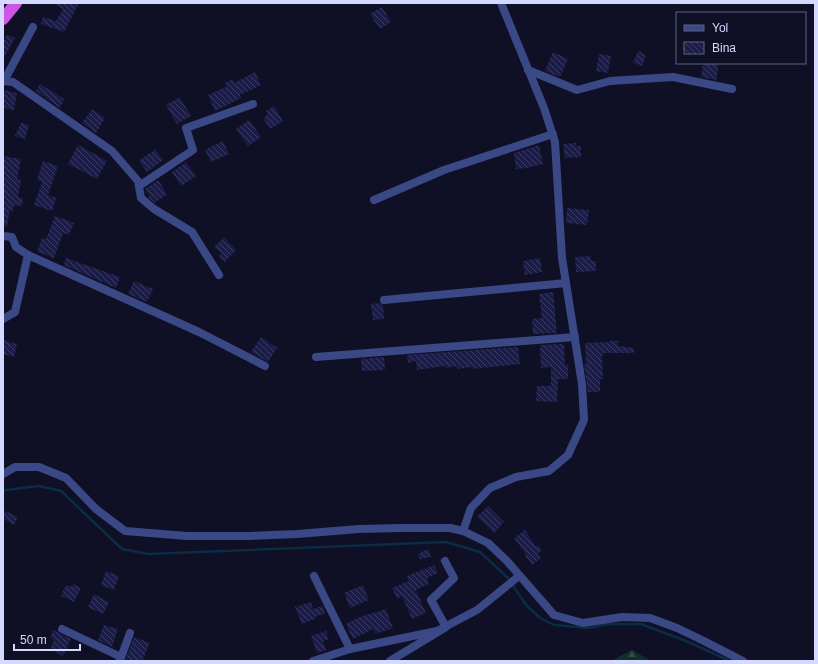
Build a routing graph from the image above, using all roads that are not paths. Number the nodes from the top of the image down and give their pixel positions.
1 (16, 3) edge
2 (501, 3) edge
3 (3, 18) edge
4 (33, 28) dead end
5 (528, 70) junction
6 (4, 81) edge
7 (732, 89) dead end
8 (253, 104) dead end
9 (552, 134) junction
10 (139, 186) junction
11 (374, 200) dead end
12 (3, 236) edge
13 (28, 255) junction
14 (219, 275) dead end
15 (566, 283) junction
16 (384, 300) dead end
17 (3, 319) edge
18 (575, 337) junction
19 (316, 357) dead end
20 (266, 366) dead end
21 (3, 474) edge
22 (463, 531) junction
23 (445, 561) dead end
24 (314, 576) dead end
25 (519, 576) junction
26 (446, 627) junction
27 (62, 629) dead end
28 (130, 633) dead end
29 (350, 649) junction
30 (120, 659) edge
31 (313, 661) edge
32 (390, 661) edge
33 (743, 661) edge

1 - 3 highway
2 - 5 street
4 - 6 street
5 - 7 street
5 - 9 street
6 - 10 street
8 - 10 street
9 - 11 street
9 - 15 street
10 - 14 street
12 - 13 street
13 - 17 street
13 - 20 street
15 - 16 street
15 - 18 street
18 - 19 street
18 - 22 street
21 - 22 street
22 - 25 street
23 - 26 street
24 - 29 street
25 - 26 street
25 - 33 street
26 - 29 street
26 - 32 street
27 - 30 street
28 - 30 street
29 - 31 street

